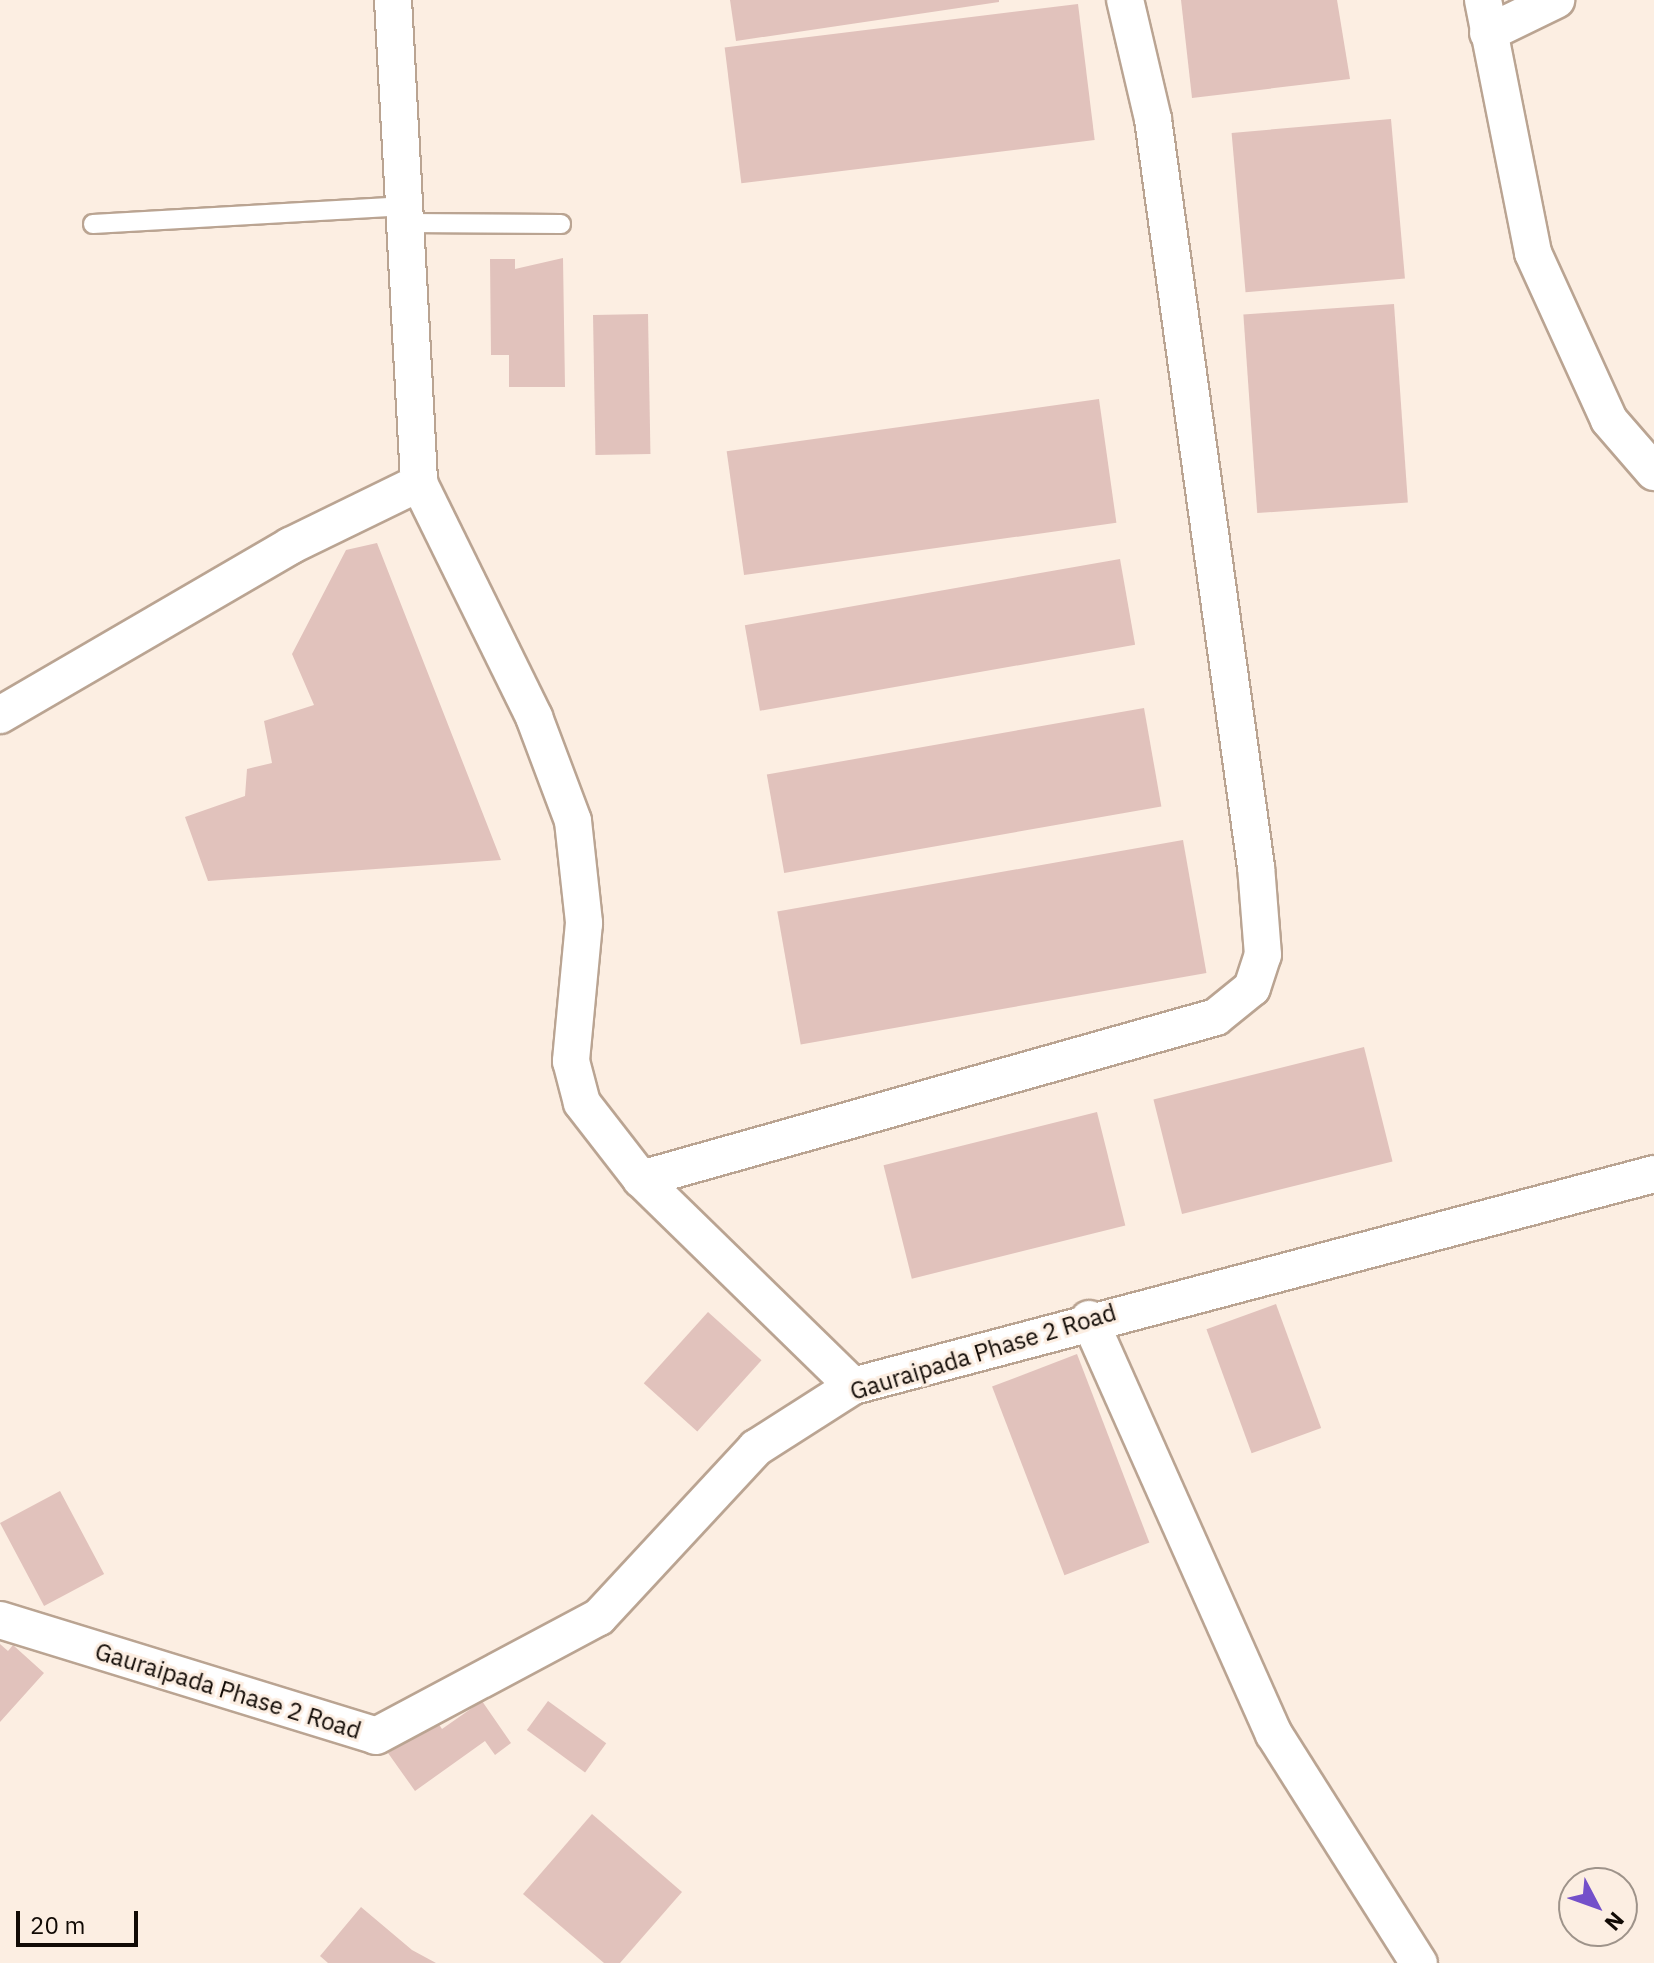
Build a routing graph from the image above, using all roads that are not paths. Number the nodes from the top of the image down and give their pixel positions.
1 (393, 0) edge
2 (1125, 0) edge
3 (1556, 0) edge
4 (1486, 16) edge
5 (406, 215) junction
6 (93, 224) dead end
7 (561, 224) dead end
8 (1654, 472) edge
9 (419, 483) junction
10 (0, 715) edge
11 (1654, 1174) edge
12 (641, 1179) junction
13 (1089, 1319) junction
14 (853, 1386) junction
15 (0, 1620) edge
16 (1419, 1963) edge

1 - 5 street
2 - 12 street
3 - 4 street
4 - 8 street
5 - 6 lane
5 - 7 lane
5 - 9 street
9 - 10 street
9 - 12 street
11 - 13 street, Gauraipada Phase 2 Road
12 - 14 street
13 - 14 street, Gauraipada Phase 2 Road
13 - 16 street
14 - 15 street, Gauraipada Phase 2 Road

